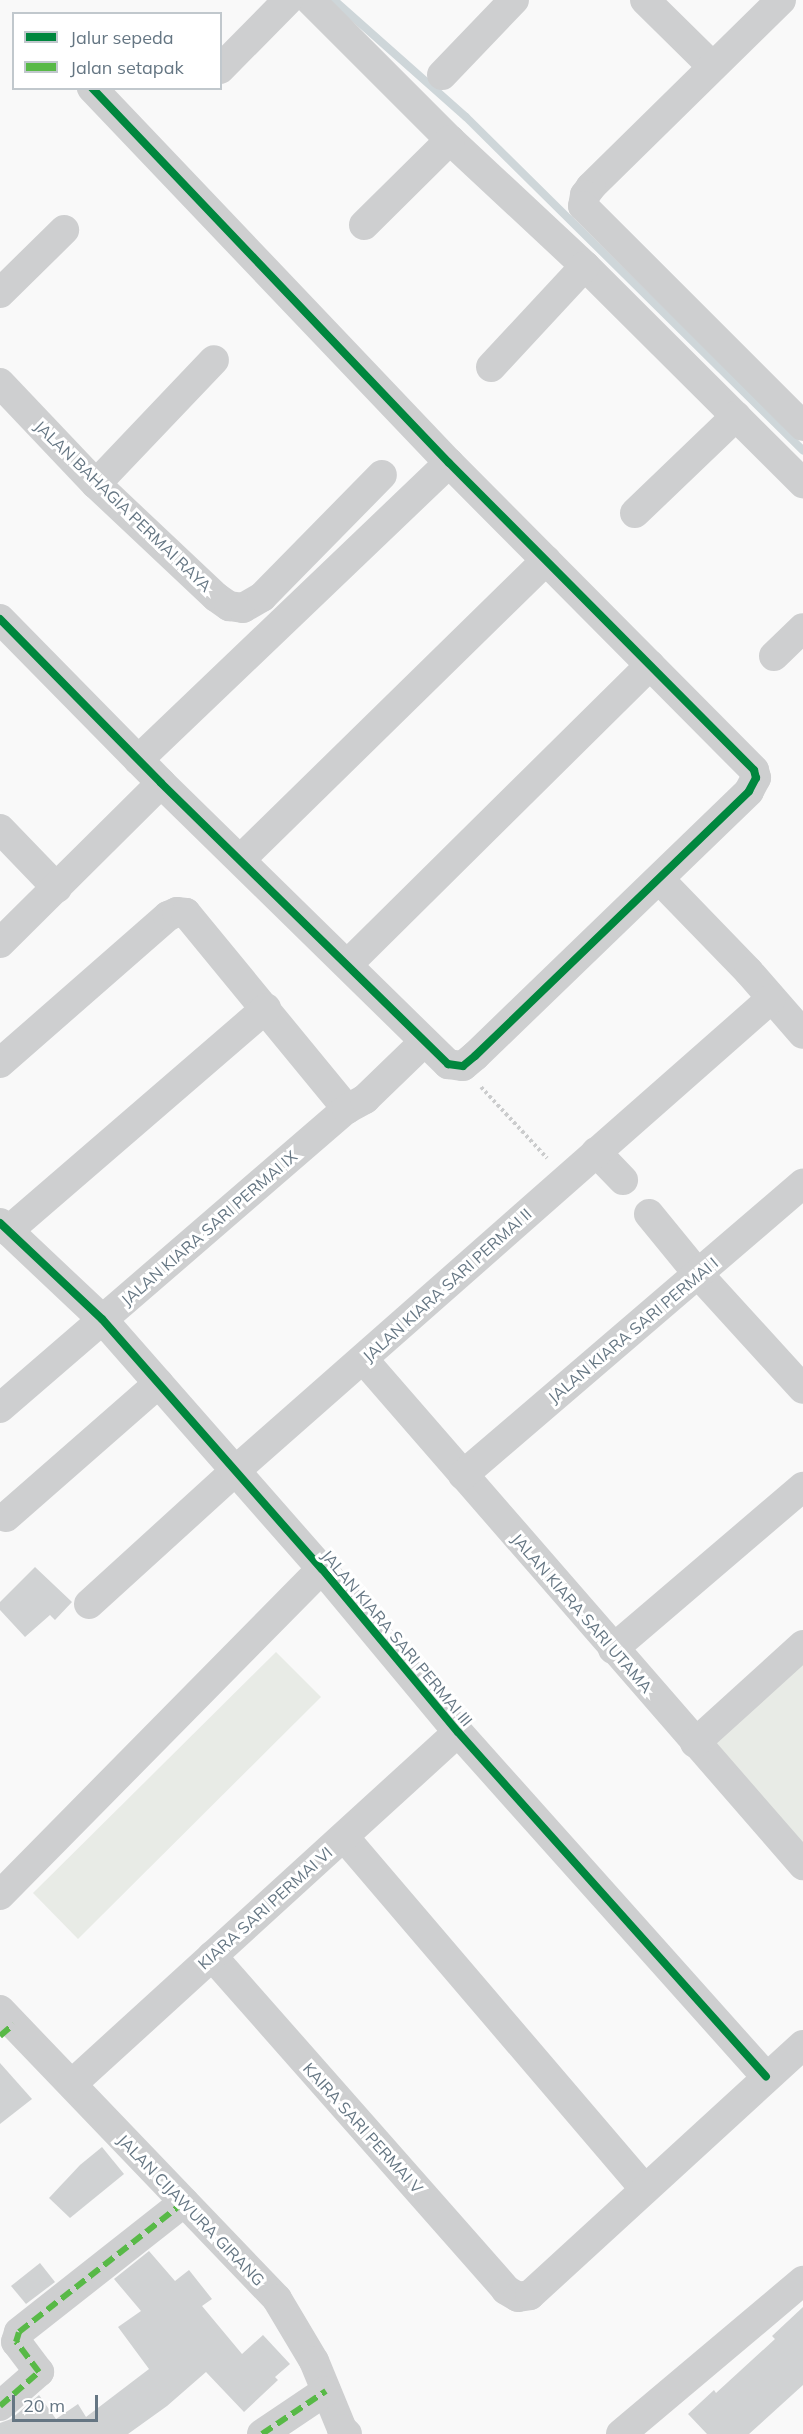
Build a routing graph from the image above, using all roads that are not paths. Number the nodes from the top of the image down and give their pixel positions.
1 (288, 0) edge
2 (310, 0) edge
3 (514, 0) edge
4 (645, 0) edge
5 (781, 0) edge
6 (712, 66) junction
7 (222, 67) edge
8 (442, 75) dead end
9 (94, 90) edge
10 (450, 140) junction
11 (364, 225) dead end
12 (64, 230) dead end
13 (585, 266) junction
14 (0, 293) edge
15 (214, 360) dead end
16 (491, 367) dead end
17 (0, 383) edge
18 (736, 416) junction
19 (803, 426) edge
20 (449, 462) junction
21 (382, 475) dead end
22 (803, 483) edge
23 (96, 484) junction
24 (635, 513) dead end
25 (546, 560) junction
26 (0, 620) edge
27 (803, 628) edge
28 (774, 656) dead end
29 (650, 665) junction
30 (138, 760) junction
31 (161, 783) junction
32 (0, 829) edge
33 (241, 859) junction
34 (659, 879) junction
35 (57, 888) junction
36 (0, 943) edge
37 (348, 964) junction
38 (771, 999) junction
39 (266, 1008) junction
40 (803, 1034) edge
41 (424, 1042) junction
42 (0, 1063) edge
43 (356, 1104) junction
44 (596, 1152) junction
45 (623, 1180) dead end
46 (803, 1184) edge
47 (649, 1214) dead end
48 (4, 1227) edge
49 (699, 1275) junction
50 (102, 1319) junction
51 (363, 1359) junction
52 (159, 1383) junction
53 (803, 1389) edge
54 (0, 1408) edge
55 (235, 1471) junction
56 (463, 1475) junction
57 (803, 1487) edge
58 (6, 1517) dead end
59 (322, 1569) junction
60 (89, 1604) dead end
61 (803, 1645) edge
62 (613, 1649) junction
63 (458, 1732) junction
64 (695, 1743) junction
65 (344, 1837) junction
66 (803, 1865) edge
67 (0, 1895) edge
68 (212, 1956) junction
69 (5, 2023) edge
70 (803, 2045) edge
71 (766, 2077) junction
72 (72, 2084) junction
73 (644, 2188) junction
74 (184, 2202) junction
75 (803, 2281) edge
76 (326, 2391) junction
77 (0, 2406) edge
78 (262, 2434) edge
79 (347, 2434) edge
80 (621, 2434) edge

1 - 7 street
2 - 10 street
3 - 8 street
4 - 6 street
5 - 6 street
6 - 19 street
9 - 20 street
10 - 11 street
10 - 13 street
12 - 14 street
13 - 16 street
13 - 18 street
15 - 23 street
17 - 23 street, JALAN BAHAGIA PERMAI RAYA
18 - 22 street
18 - 24 street
20 - 25 street
20 - 30 street
21 - 23 street, JALAN BAHAGIA PERMAI RAYA
25 - 29 street
25 - 33 street
26 - 30 street
27 - 28 street
29 - 34 street
29 - 37 street
30 - 31 street
31 - 33 street
31 - 35 street
32 - 35 street
33 - 37 street
34 - 38 street
34 - 41 street
35 - 36 street
37 - 41 street
38 - 40 street
38 - 44 street, JALAN KIARA SARI PERMAI II
39 - 42 street
39 - 43 street
39 - 48 street
41 - 43 street, JALAN KIARA SARI PERMAI IX
43 - 50 street, JALAN KIARA SARI PERMAI IX
44 - 45 street
44 - 51 street, JALAN KIARA SARI PERMAI II
46 - 49 street, JALAN KIARA SARI PERMAI I
47 - 49 street
48 - 50 street, JALAN KIARA SARI PERMAI III
49 - 53 street
49 - 56 street, JALAN KIARA SARI PERMAI I
50 - 52 street, JALAN KIARA SARI PERMAI III
50 - 54 street, JALAN KIARA SARI PERMAI IX
51 - 55 street, JALAN KIARA SARI PERMAI II
51 - 56 street, JALAN KIARA SARI UTAMA
52 - 55 street, JALAN KIARA SARI PERMAI III
52 - 58 street
55 - 59 street, JALAN KIARA SARI PERMAI III
55 - 60 street, JALAN KIARA SARI PERMAI II
56 - 62 street, JALAN KIARA SARI UTAMA
57 - 62 street
59 - 63 street, JALAN KIARA SARI PERMAI III
59 - 67 street
61 - 64 street
62 - 64 street, JALAN KIARA SARI UTAMA
63 - 65 street, KIARA SARI PERMAI VI
63 - 71 street, JALAN KIARA SARI PERMAI III
64 - 66 street, JALAN KIARA SARI UTAMA
65 - 68 street, KIARA SARI PERMAI VI
65 - 73 street
68 - 72 street, KIARA SARI PERMAI VI
68 - 73 street, KAIRA SARI PERMAI V
69 - 72 street, JALAN CIJAWURA GIRANG
70 - 71 street
71 - 73 street
72 - 74 street, JALAN CIJAWURA GIRANG
74 - 76 street, JALAN CIJAWURA GIRANG
74 - 77 street
75 - 80 street
76 - 78 street
76 - 79 street, JALAN CIJAWURA GIRANG

